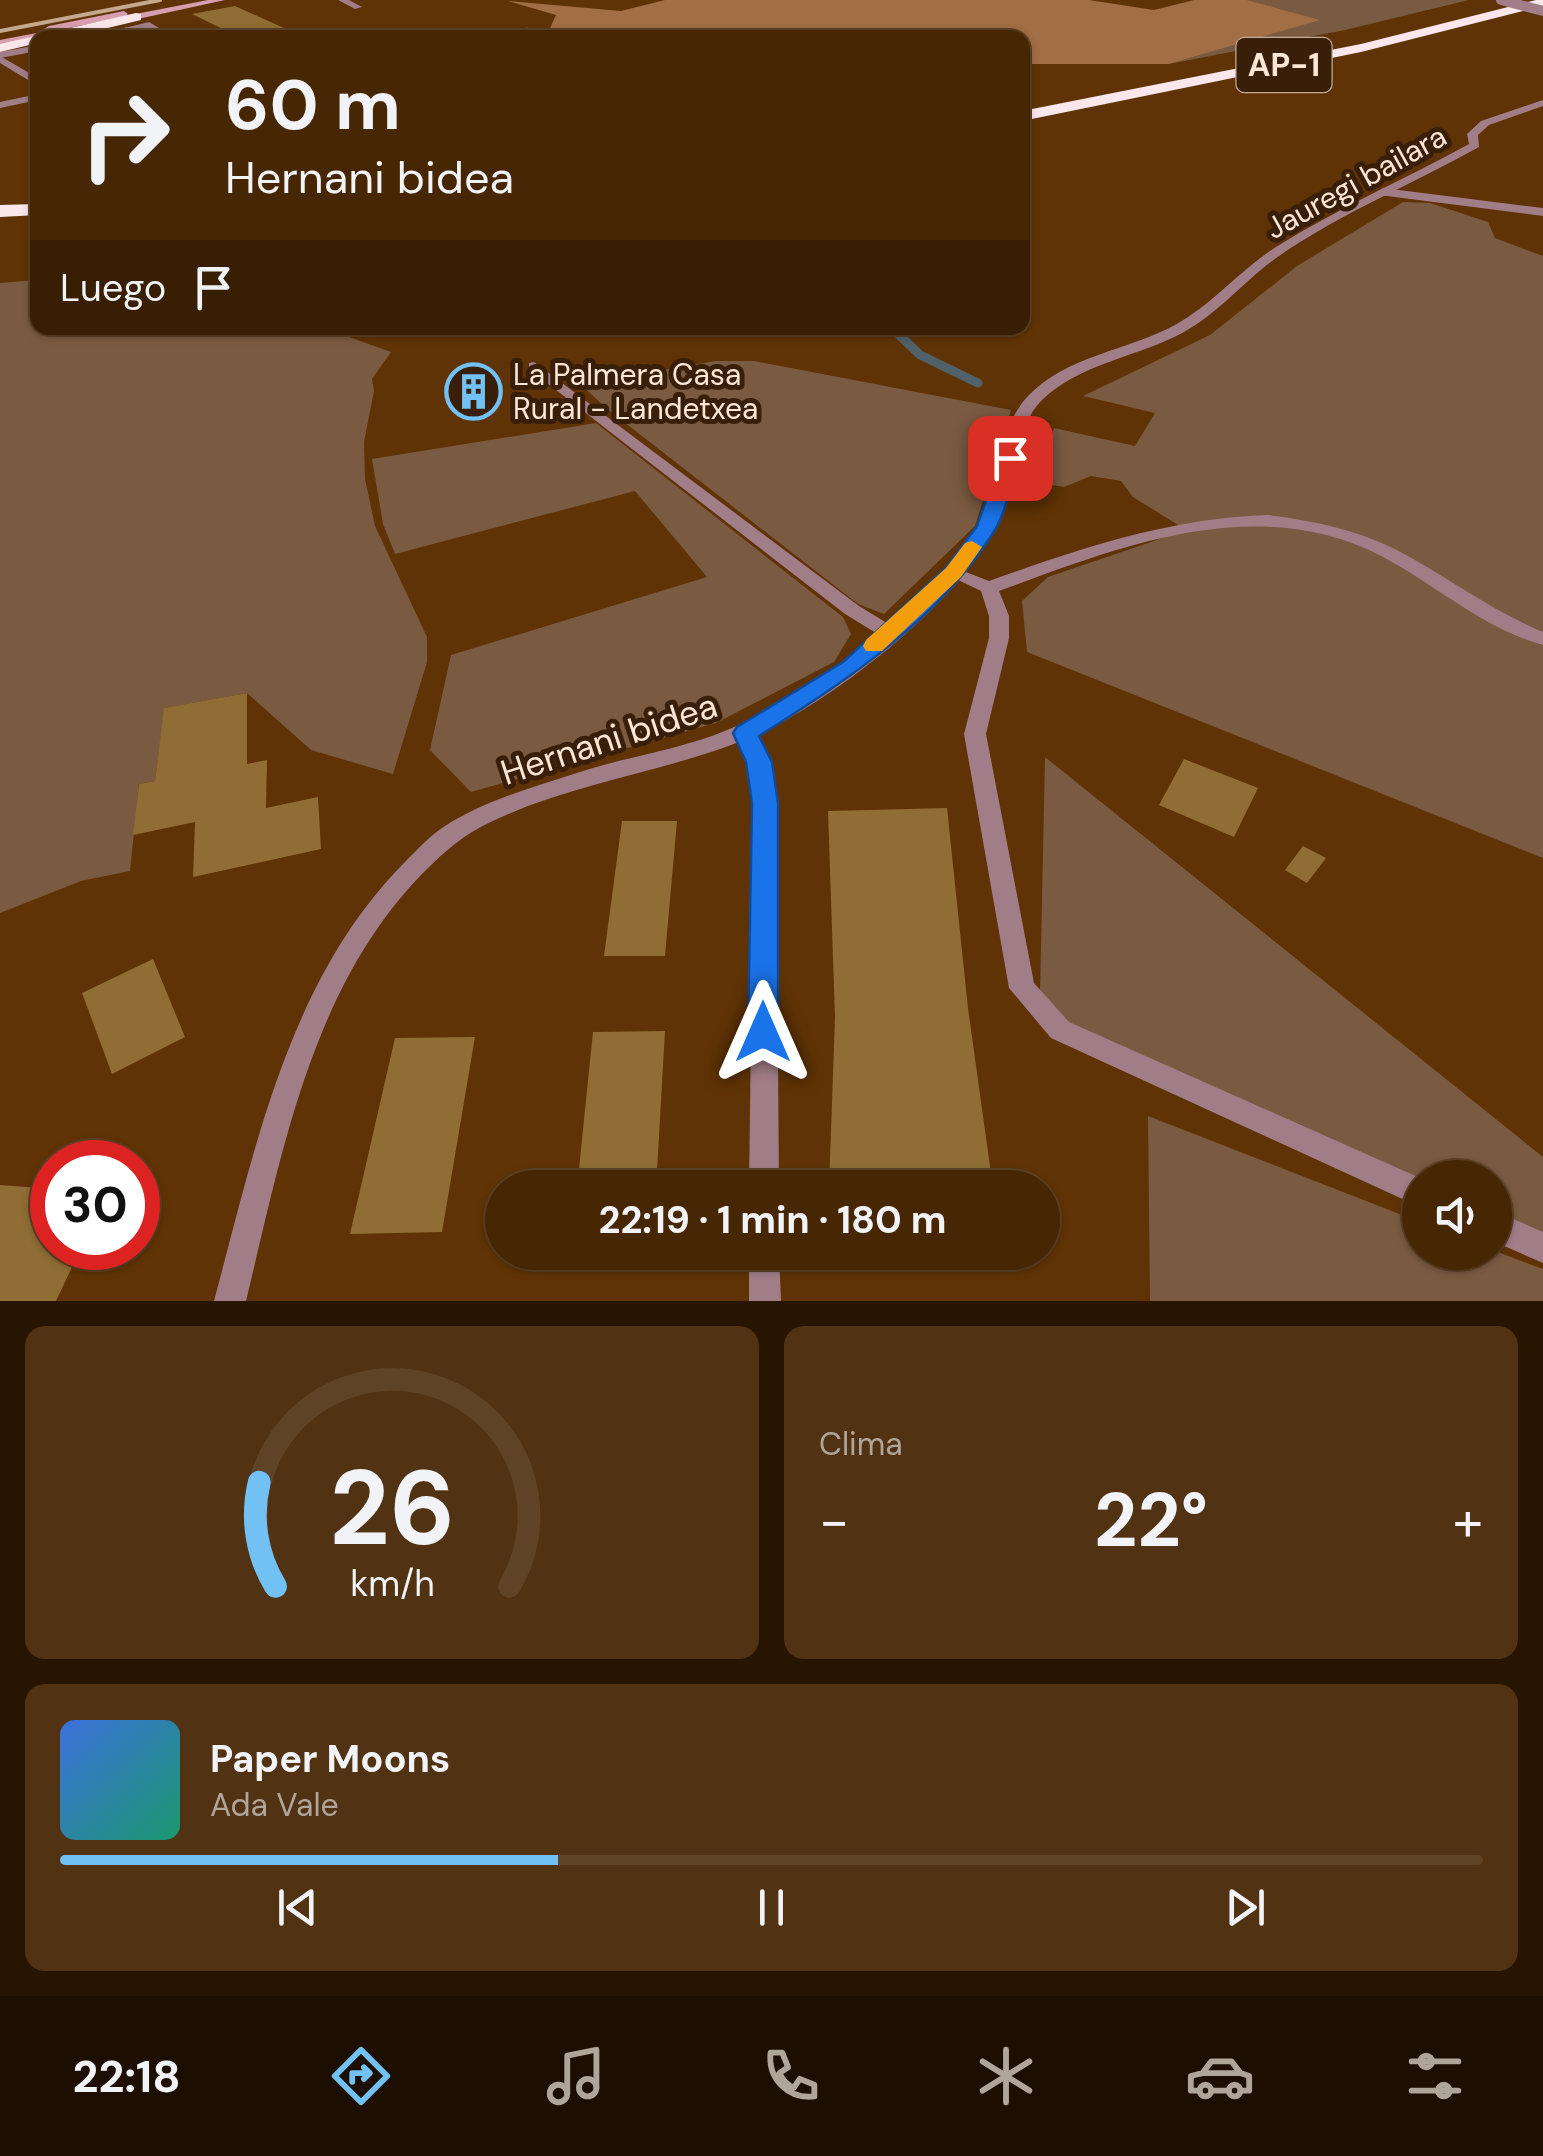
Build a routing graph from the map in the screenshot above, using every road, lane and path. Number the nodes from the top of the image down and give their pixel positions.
1 (194, 0) edge
2 (220, 0) edge
3 (342, 0) edge
4 (1504, 0) edge
5 (1543, 2) edge
6 (358, 7) dead end
7 (1543, 10) edge
8 (132, 23) junction
9 (76, 30) edge
10 (92, 30) edge
11 (97, 30) edge
12 (111, 30) edge
13 (141, 30) edge
14 (158, 30) edge
15 (30, 42) edge
16 (30, 42) edge
17 (30, 43) edge
18 (30, 48) edge
19 (2, 49) edge
20 (30, 65) edge
21 (30, 76) edge
22 (30, 99) edge
23 (1030, 100) edge
24 (1543, 103) edge
25 (0, 105) edge
26 (1030, 114) edge
27 (1383, 192) junction
28 (30, 209) edge
29 (0, 211) edge
30 (1543, 212) edge
31 (30, 227) edge
32 (0, 229) edge
33 (534, 366) dead end
34 (1032, 400) joint
35 (953, 572) junction
36 (988, 588) junction
37 (888, 632) junction
38 (1543, 639) edge
39 (746, 733) junction
40 (764, 1170) edge
41 (1402, 1185) edge
42 (1512, 1234) edge
43 (1543, 1248) edge
44 (764, 1270) edge
45 (230, 1301) edge
46 (765, 1301) edge

1 - 9 main road
2 - 8 main road
3 - 6 street
4 - 7 street, bridge
4 - 23 highway, AP-1
5 - 26 highway, AP-1
8 - 10 highway
8 - 11 main road
8 - 12 street
8 - 13 street
8 - 14 street
15 - 19 main road
16 - 19 highway
17 - 19 main road
18 - 19 street
19 - 20 street
19 - 21 street
22 - 25 street
24 - 27 street, Jauregi bailara
27 - 30 street
27 - 34 street, Jauregi bailara
28 - 29 highway
31 - 32 highway
33 - 37 street
34 - 35 street, Hernani bidea
35 - 36 street
35 - 37 street, Hernani bidea
36 - 38 street
36 - 41 street
37 - 39 street, Hernani bidea
39 - 40 street
39 - 45 street, Hernani bidea
42 - 43 street
44 - 46 street

